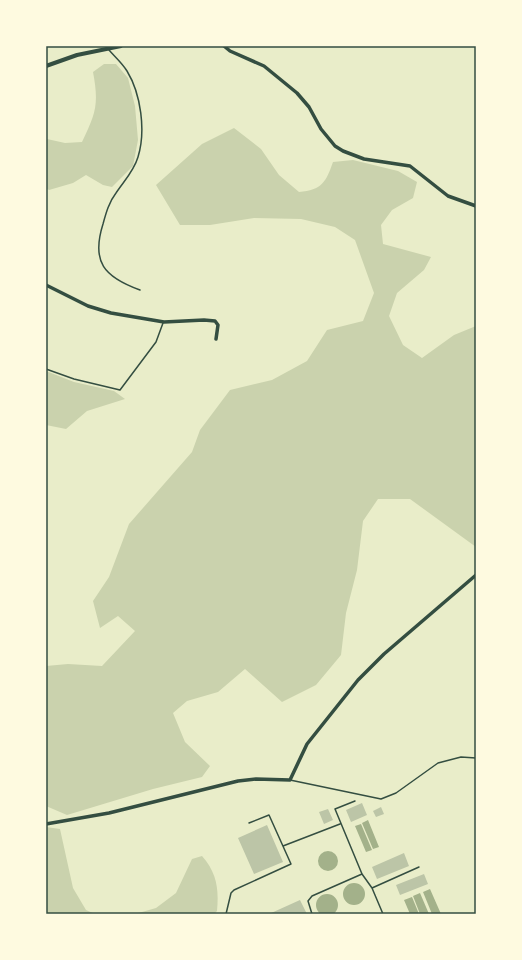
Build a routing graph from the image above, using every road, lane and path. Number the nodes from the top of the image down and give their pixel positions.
1 (121, 46) edge
2 (224, 46) edge
3 (108, 48) junction
4 (46, 66) edge
5 (476, 206) edge
6 (46, 285) edge
7 (140, 290) dead end
8 (164, 322) junction
9 (216, 339) dead end
10 (46, 369) edge
11 (476, 575) edge
12 (476, 758) edge
13 (290, 780) junction
14 (355, 801) dead end
15 (249, 823) dead end
16 (46, 824) edge
17 (340, 824) junction
18 (283, 846) junction
19 (419, 868) dead end
20 (362, 874) junction
21 (372, 888) junction
22 (226, 914) edge
23 (312, 914) edge
24 (383, 914) edge

1 - 3 street
2 - 5 street
3 - 4 street
3 - 7 lane
6 - 8 street
8 - 9 street
8 - 10 lane
11 - 13 street
12 - 13 lane
13 - 16 street
14 - 17 lane
15 - 18 lane
17 - 18 lane
17 - 20 lane
18 - 22 lane
19 - 21 lane
20 - 21 lane
20 - 23 lane
21 - 24 lane

